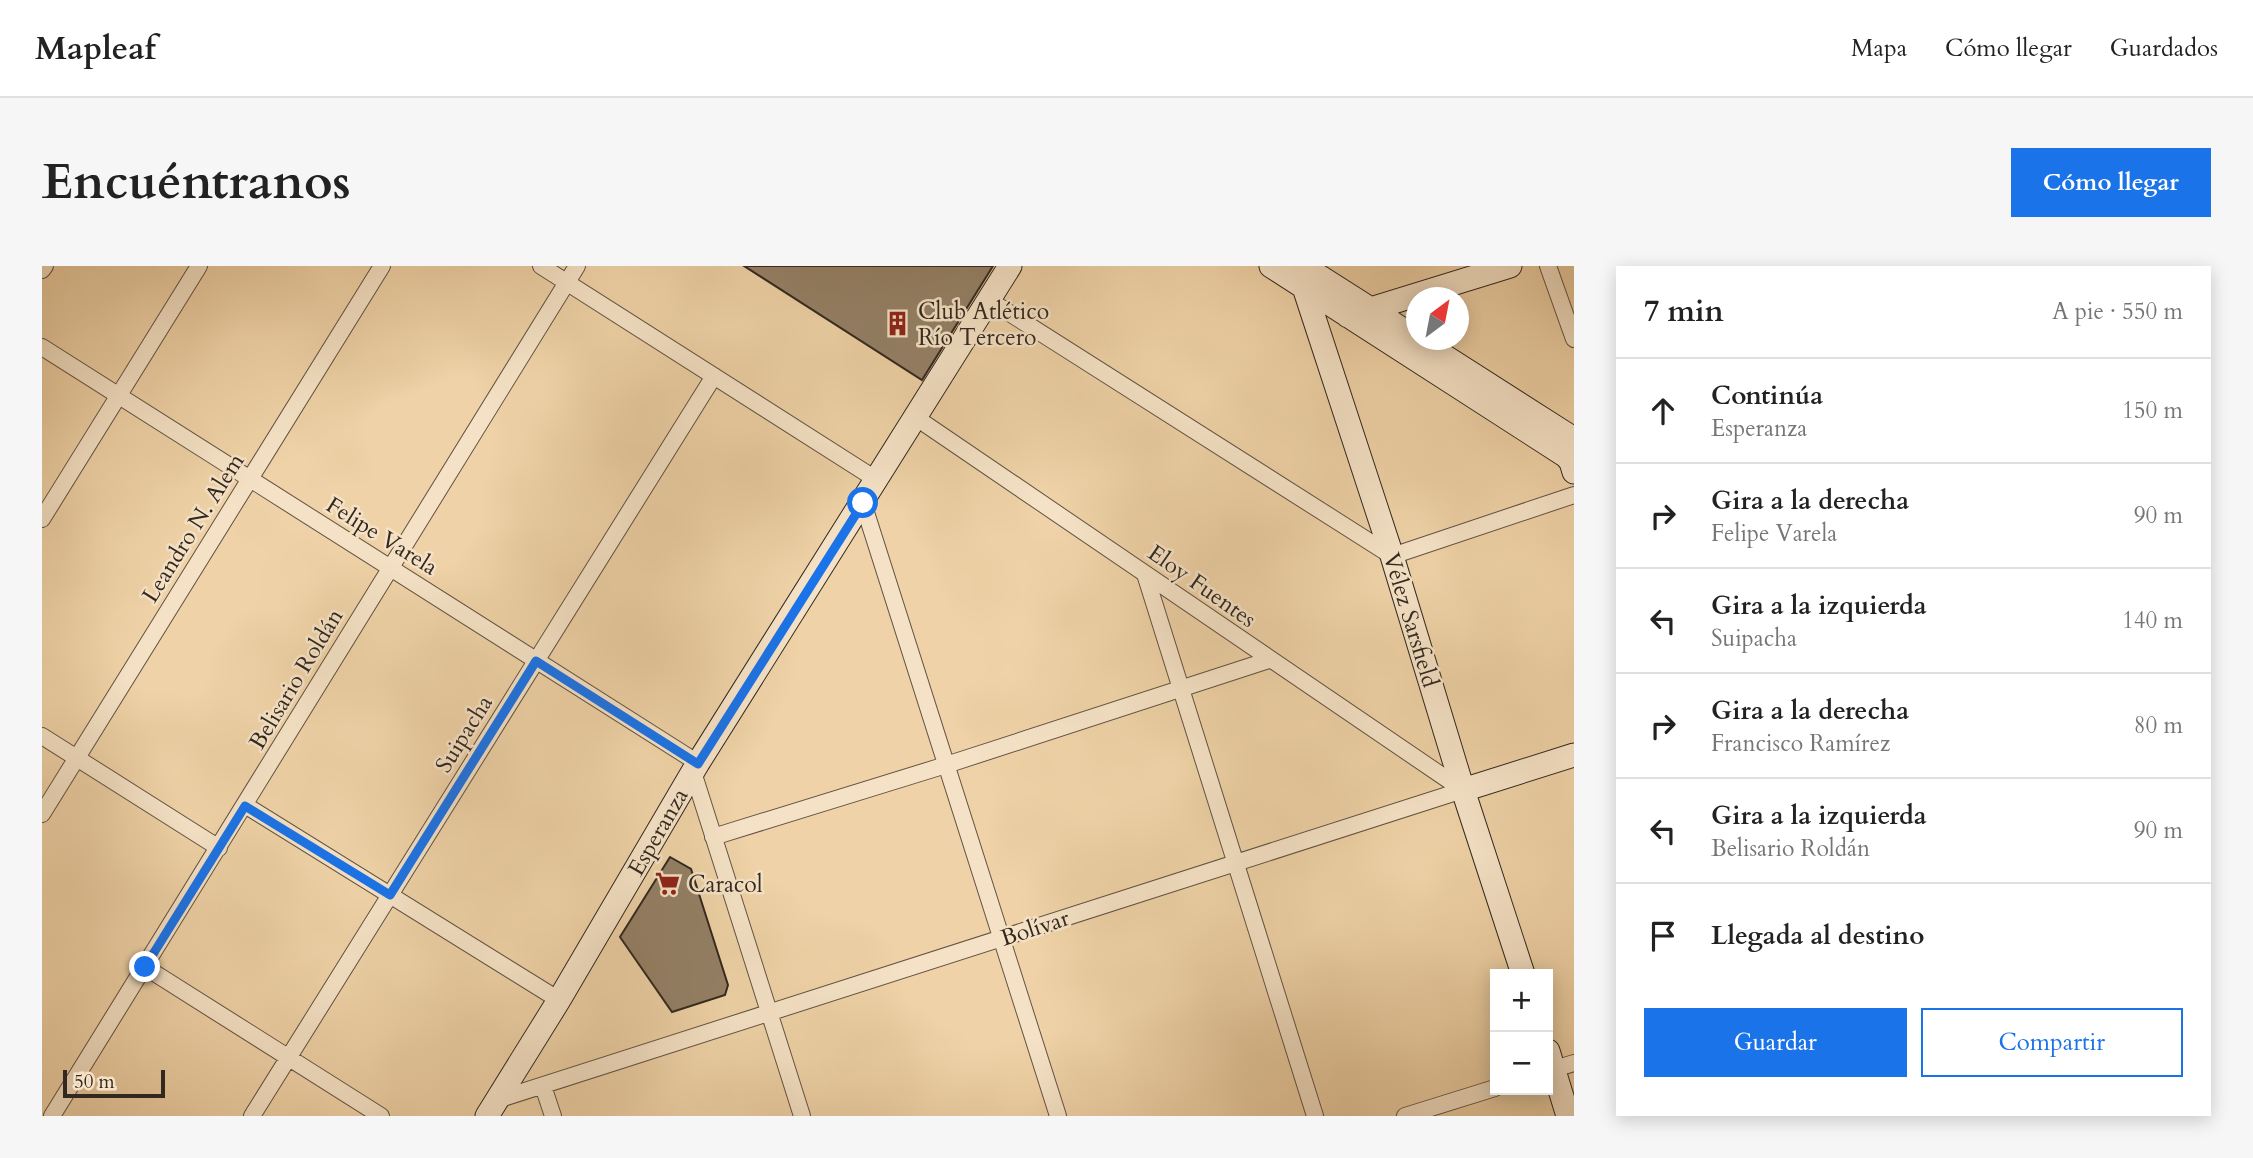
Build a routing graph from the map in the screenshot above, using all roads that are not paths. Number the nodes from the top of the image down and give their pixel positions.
1 (199, 266) edge
2 (382, 266) edge
3 (541, 266) edge
4 (577, 266) edge
5 (1010, 266) edge
6 (1271, 266) edge
7 (1510, 266) edge
8 (1548, 266) edge
9 (1302, 273) edge
10 (567, 283) junction
11 (989, 300) junction
12 (1371, 308) junction
13 (1348, 316) junction
14 (1406, 331) edge
15 (1574, 339) edge
16 (42, 347) edge
17 (1435, 350) edge
18 (714, 376) junction
19 (118, 396) junction
20 (915, 417) junction
21 (1574, 439) edge
22 (1574, 472) edge
23 (250, 479) junction
24 (877, 480) junction
25 (1574, 495) edge
26 (863, 503) junction
27 (42, 519) edge
28 (1392, 556) junction
29 (390, 568) junction
30 (1145, 574) junction
31 (1269, 660) junction
32 (536, 661) junction
33 (1181, 689) junction
34 (42, 736) edge
35 (1574, 755) edge
36 (76, 758) junction
37 (946, 765) junction
38 (695, 768) junction
39 (1463, 790) junction
40 (245, 806) junction
41 (42, 814) edge
42 (713, 837) junction
43 (219, 848) junction
44 (1236, 863) junction
45 (390, 895) junction
46 (1002, 938) junction
47 (145, 967) junction
48 (1521, 969) edge
49 (559, 1000) junction
50 (769, 1013) junction
51 (288, 1057) junction
52 (1556, 1063) edge
53 (543, 1086) junction
54 (1490, 1090) edge
55 (492, 1108) edge
56 (52, 1116) edge
57 (252, 1116) edge
58 (381, 1116) edge
59 (553, 1116) edge
60 (802, 1116) edge
61 (1058, 1116) edge
62 (1315, 1116) edge
63 (1405, 1116) edge
64 (1569, 1116) edge

1 - 19 street
2 - 23 street, Leandro N. Alem
3 - 10 street
4 - 10 street, Belisario Roldán
5 - 11 main road, Esperanza
6 - 9 main road
7 - 12 main road
8 - 15 street
9 - 12 main road
9 - 13 main road
9 - 28 main road, Vélez Sarsfield
10 - 18 street
10 - 29 street, Belisario Roldán
11 - 20 main road, Esperanza
11 - 28 street
12 - 13 main road
12 - 14 main road
13 - 22 main road
16 - 19 street, Felipe Varela
17 - 21 main road
18 - 24 street
18 - 32 street, Suipacha
19 - 23 street, Felipe Varela
19 - 27 street
20 - 24 main road, Esperanza
20 - 30 street, Eloy Fuentes
23 - 29 street, Felipe Varela
23 - 36 street, Leandro N. Alem
24 - 26 main road, Esperanza
25 - 28 street
26 - 37 street
26 - 38 main road, Esperanza
28 - 39 main road, Vélez Sarsfield
29 - 32 street, Felipe Varela
29 - 40 street, Belisario Roldán
30 - 31 street, Eloy Fuentes
30 - 33 street
31 - 33 street
31 - 39 street, Eloy Fuentes
32 - 38 street, Felipe Varela
32 - 45 street, Suipacha
33 - 37 street
33 - 44 street
34 - 36 street
35 - 39 main road, Bolívar
36 - 41 street, Leandro N. Alem
36 - 43 street
37 - 42 street
37 - 46 street
38 - 42 street
38 - 49 main road, Esperanza
39 - 44 street, Bolívar
39 - 48 main road, Vélez Sarsfield
40 - 43 street, Belisario Roldán
40 - 45 street
42 - 50 street
43 - 47 street, Belisario Roldán
44 - 46 street, Bolívar
44 - 62 street
45 - 49 street
45 - 51 street, Suipacha
46 - 50 street, Bolívar
46 - 61 street
47 - 51 street
47 - 56 street, Belisario Roldán
49 - 55 main road, Esperanza
50 - 53 street, Bolívar
50 - 60 street
51 - 57 street, Suipacha
51 - 58 street
52 - 64 main road
53 - 55 street, Bolívar
53 - 59 street
54 - 63 street

